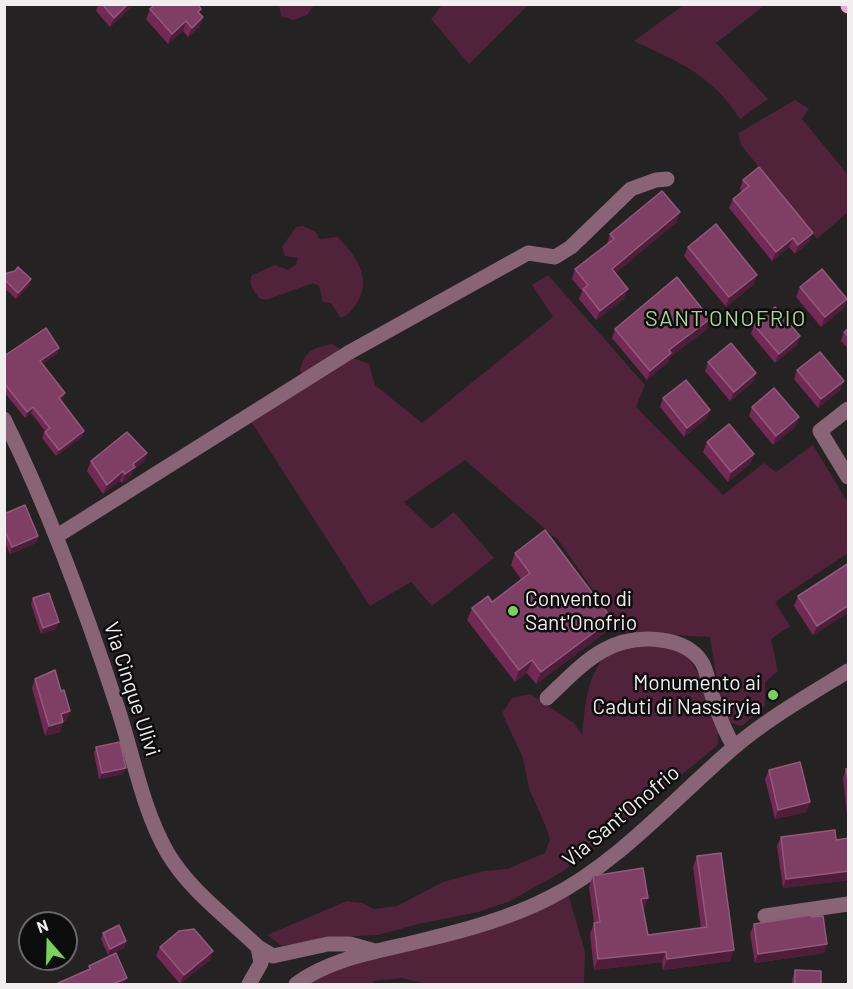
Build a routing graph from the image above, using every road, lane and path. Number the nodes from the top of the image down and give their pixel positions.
1 (667, 179) dead end
2 (849, 409) edge
3 (4, 419) edge
4 (849, 477) edge
5 (57, 536) junction
6 (849, 671) edge
7 (547, 698) dead end
8 (734, 747) junction
9 (849, 904) edge
10 (765, 916) dead end
11 (258, 946) junction
12 (378, 951) junction
13 (249, 984) edge
14 (296, 984) edge

1 - 5 street
2 - 4 street
3 - 5 street, Via Cinque Ulivi
5 - 11 street, Via Cinque Ulivi
6 - 8 street, Via Sant'Onofrio
7 - 8 street
8 - 12 street, Via Sant'Onofrio
9 - 10 street
11 - 12 street
11 - 13 street
12 - 14 street, Via Sant'Onofrio

